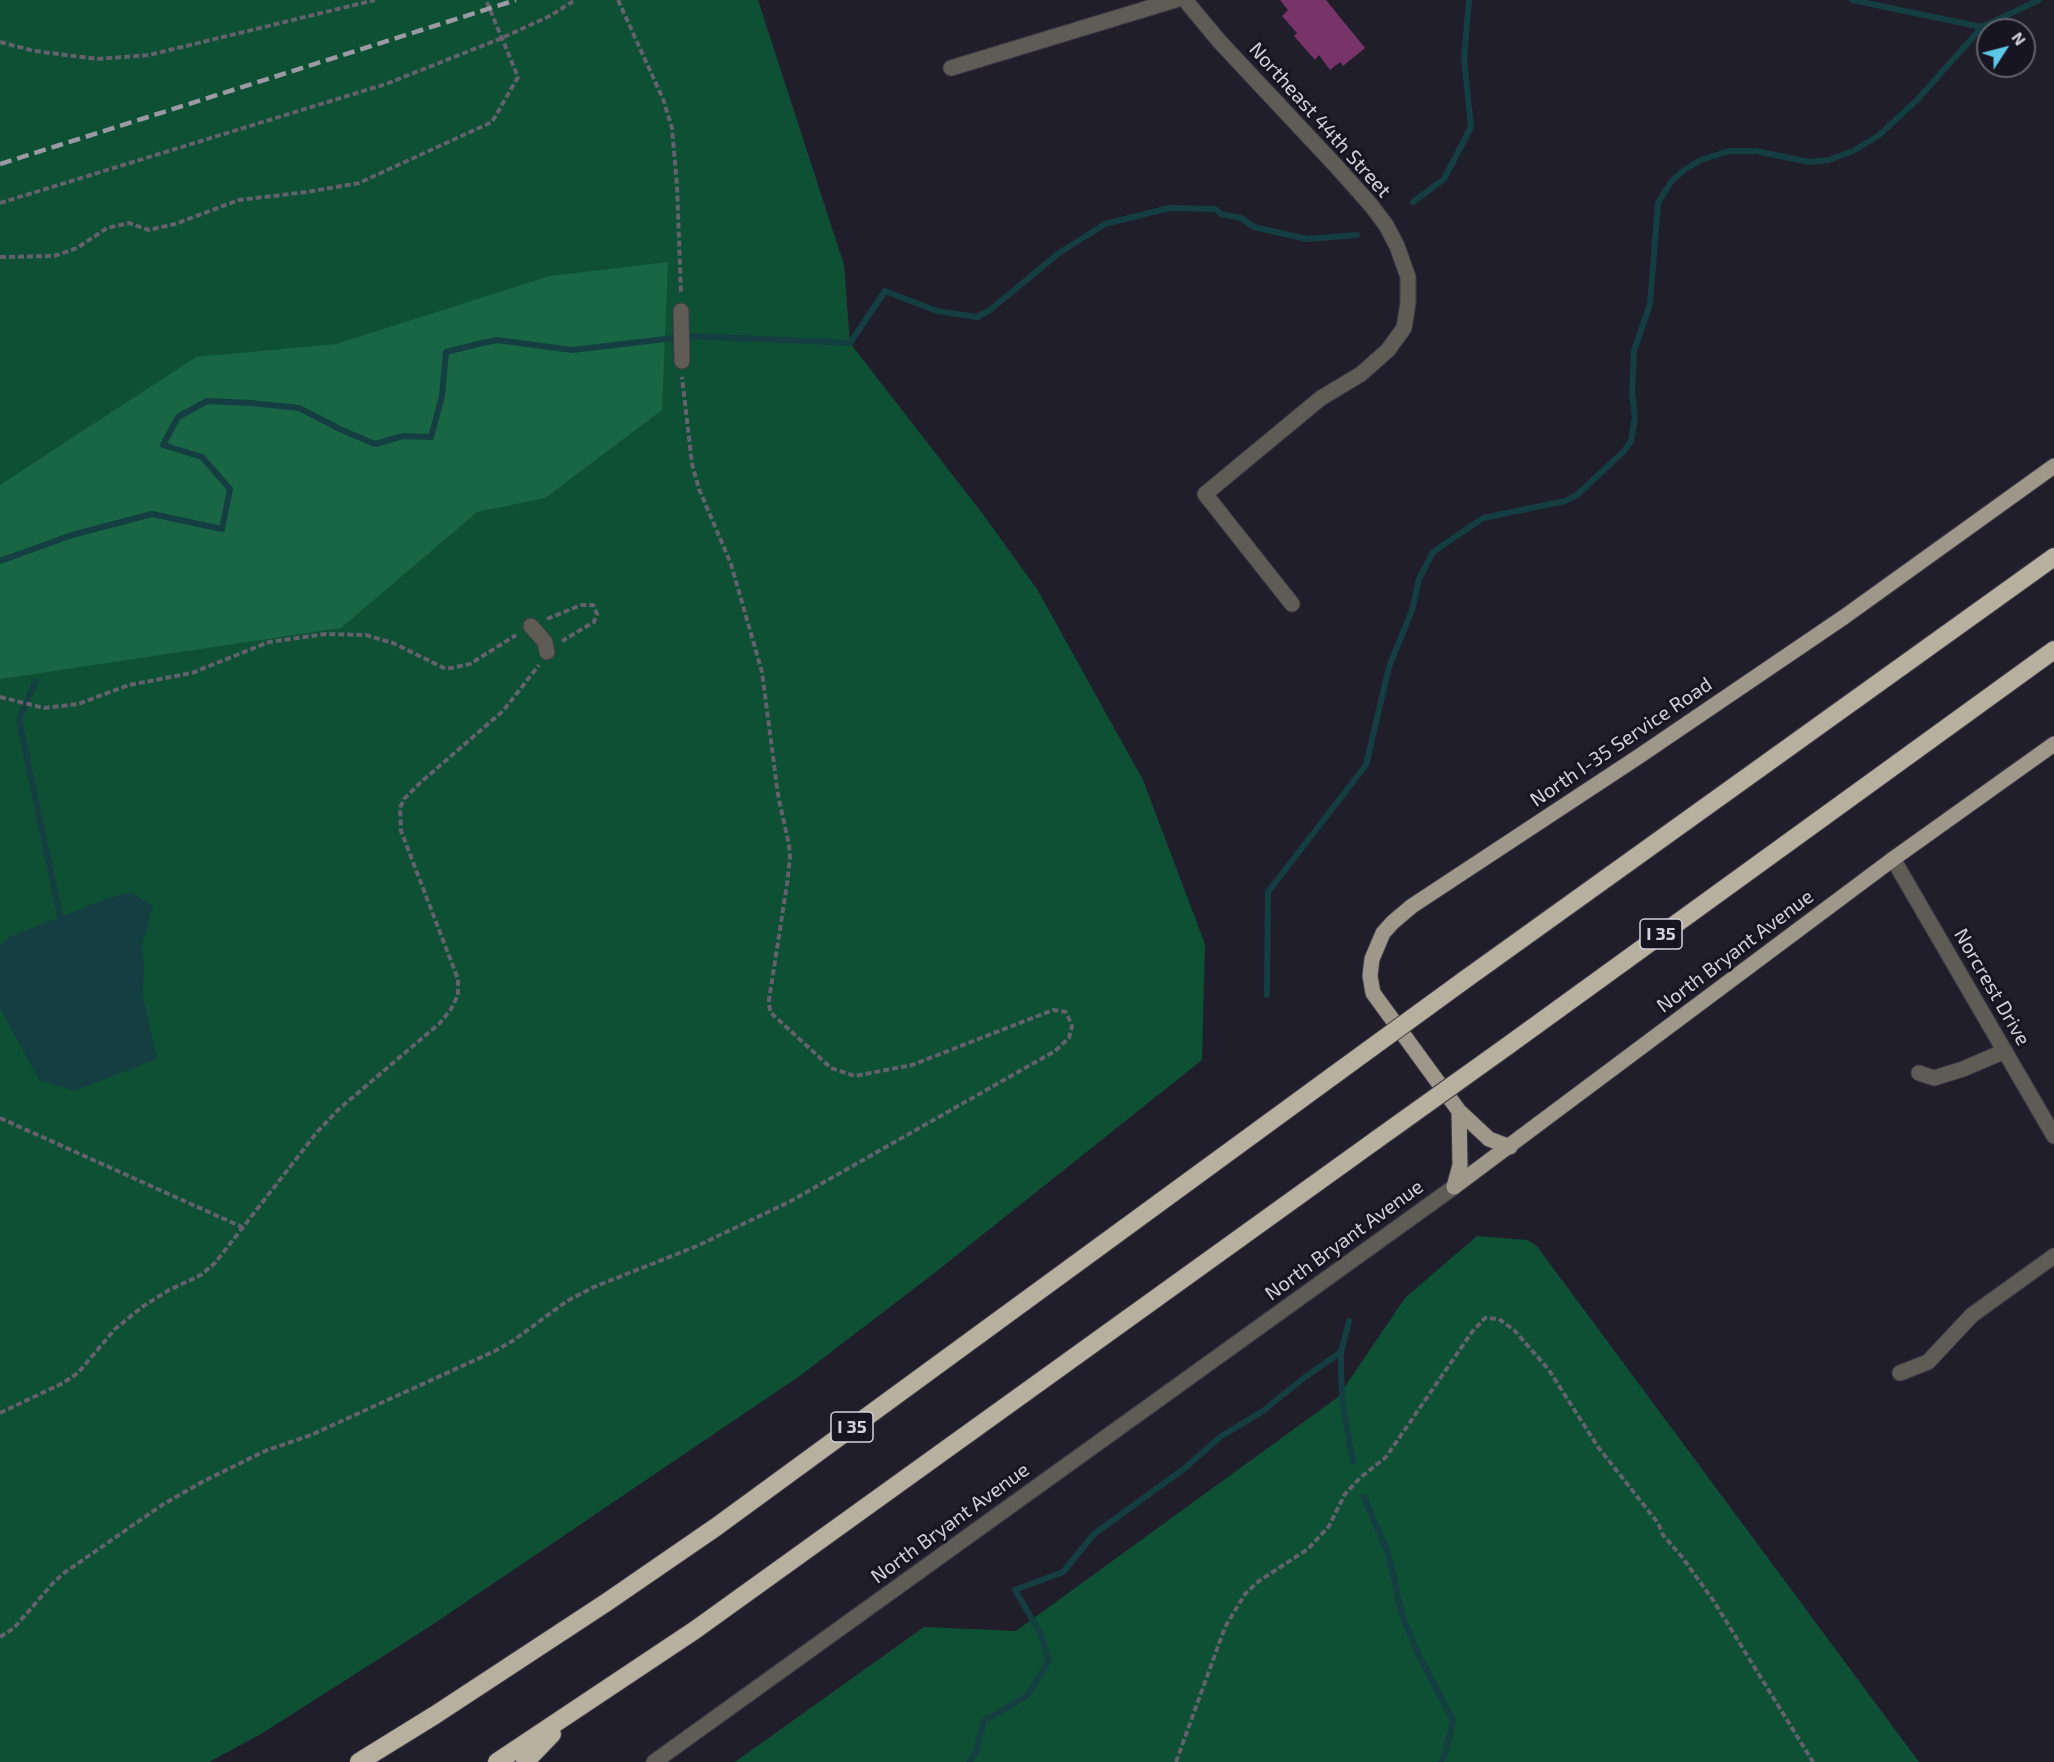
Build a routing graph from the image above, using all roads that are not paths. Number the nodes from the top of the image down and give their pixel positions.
1 (1176, 0) edge
2 (1185, 0) edge
3 (951, 68) dead end
4 (681, 311) road end
5 (682, 361) road end
6 (2054, 466) edge
7 (2054, 557) edge
8 (1292, 604) dead end
9 (531, 626) road end
10 (2054, 650) edge
11 (548, 652) road end
12 (2054, 744) edge
13 (1893, 859) junction
14 (2005, 1051) junction
15 (1919, 1073) dead end
16 (1459, 1111) junction
17 (2054, 1136) edge
18 (1510, 1146) junction
19 (1454, 1187) junction
20 (2054, 1256) edge
21 (1900, 1373) dead end
22 (577, 1710) junction
23 (359, 1762) edge
24 (497, 1762) edge
25 (525, 1762) edge
26 (654, 1762) edge

1 - 3 street
2 - 8 street, Northeast 44th Street
4 - 5 street
6 - 16 main road, North I-35 Service Road
7 - 23 highway, I 35, bridge
9 - 11 street
10 - 22 highway, I 35, bridge
12 - 13 main road, North Bryant Avenue
13 - 14 street, Norcrest Drive
13 - 18 main road, North Bryant Avenue
14 - 15 street
14 - 17 street, Norcrest Drive
16 - 18 main road, North I-35 Service Road
16 - 19 main road
18 - 19 main road, North Bryant Avenue
19 - 26 street, North Bryant Avenue
20 - 21 street
22 - 24 highway, I 35
22 - 25 highway

